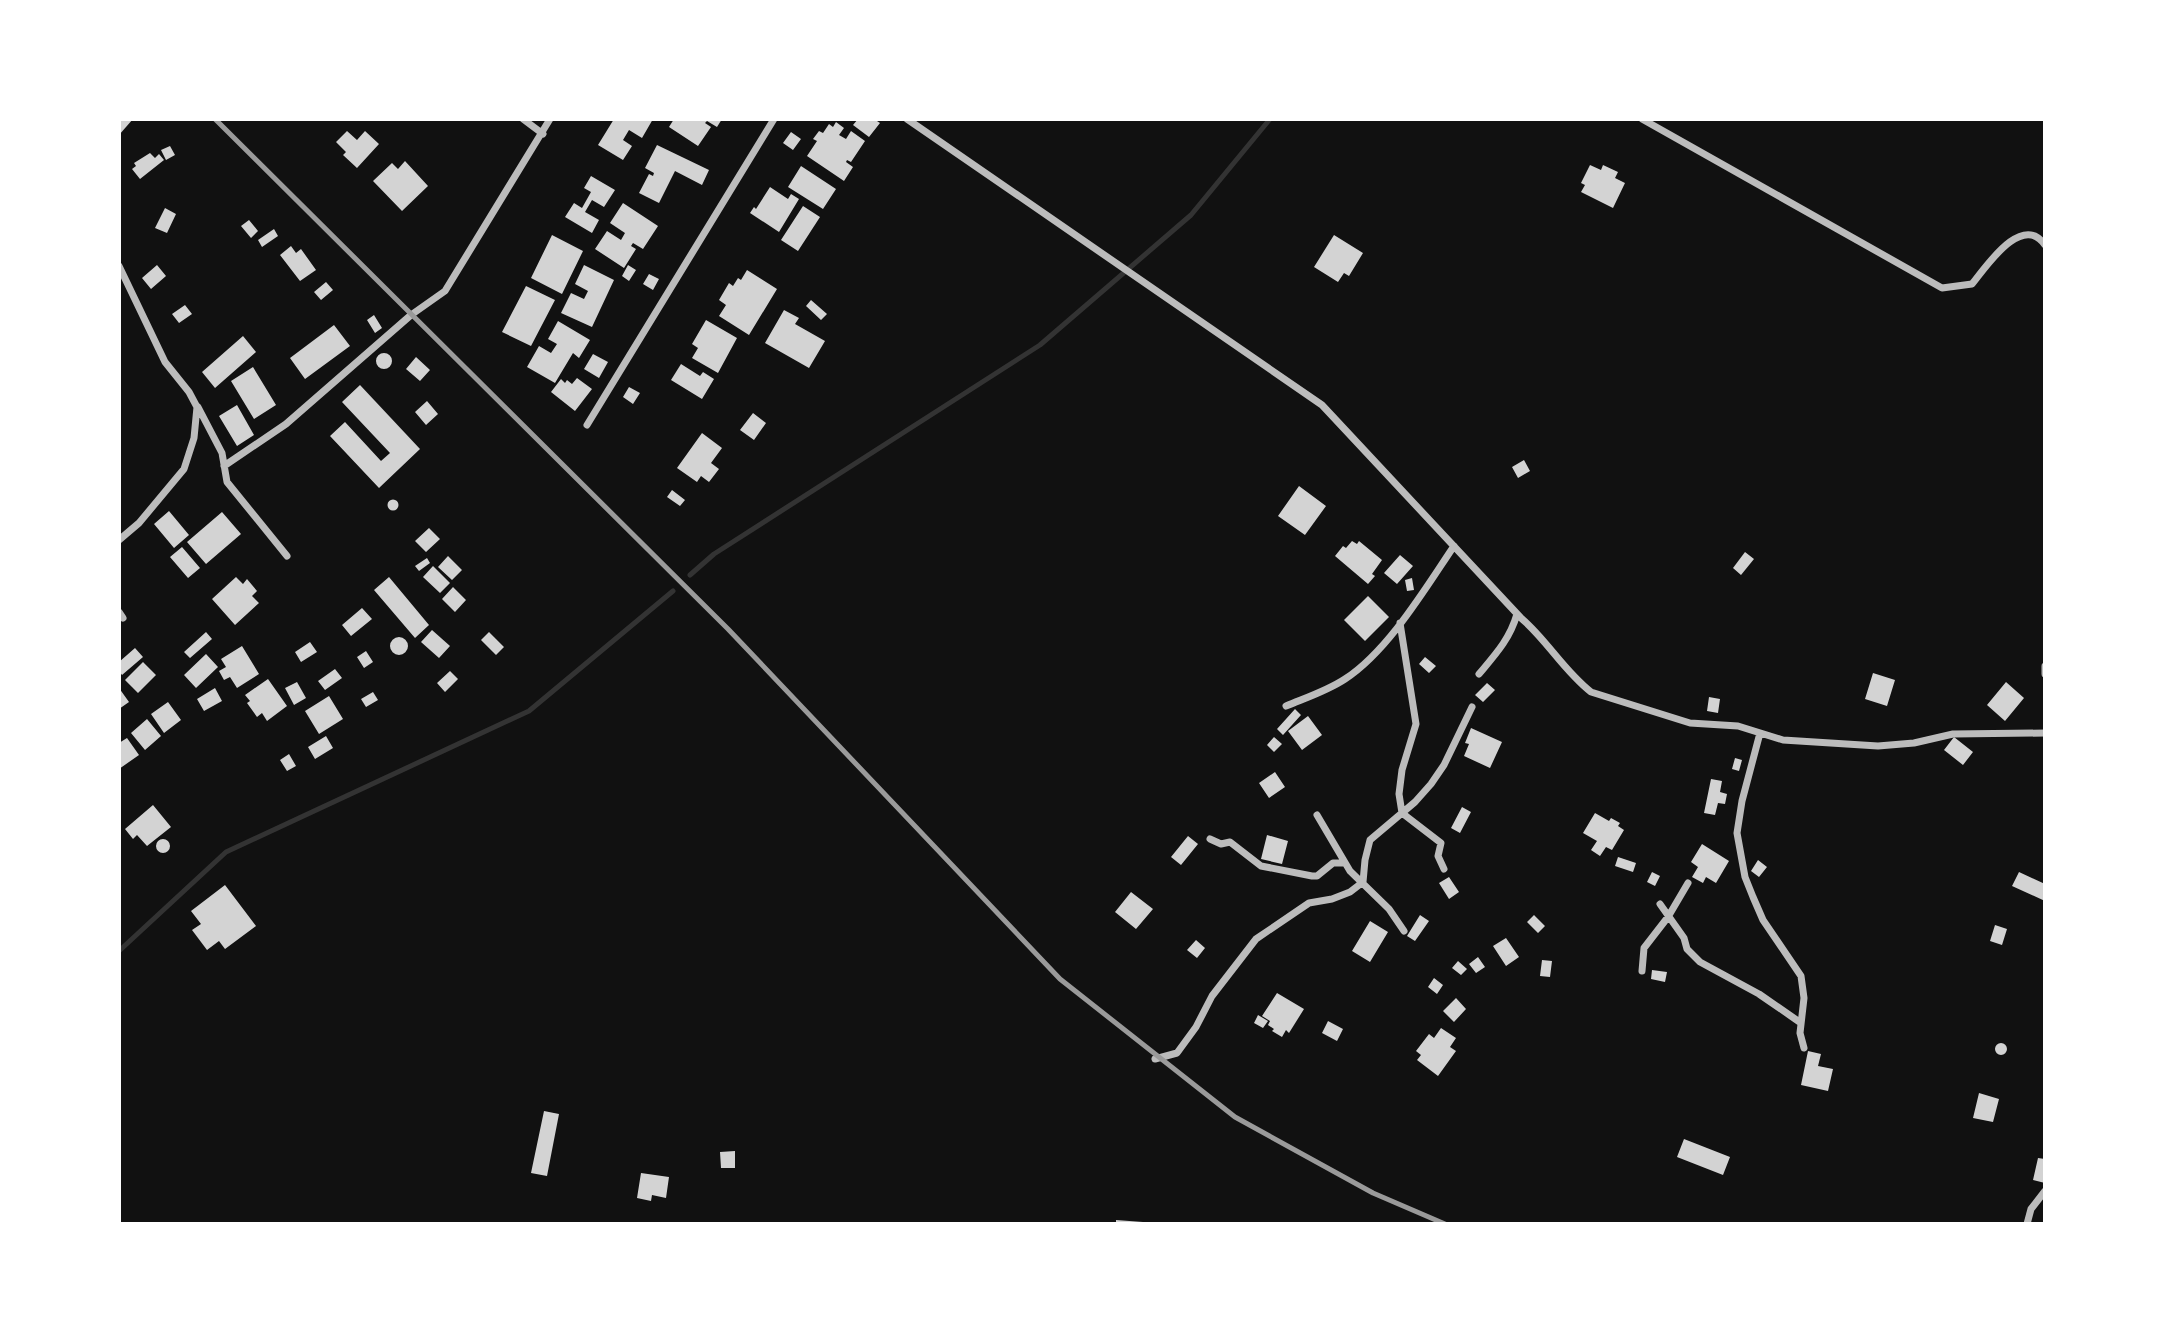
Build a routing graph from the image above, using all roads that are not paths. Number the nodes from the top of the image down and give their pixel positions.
1 (523, 119) edge
2 (550, 119) edge
3 (774, 119) edge
4 (907, 119) edge
5 (1642, 119) edge
6 (543, 134) junction
7 (2045, 245) edge
8 (119, 266) edge
9 (197, 407) junction
10 (587, 425) dead end
11 (224, 466) junction
12 (119, 540) edge
13 (1454, 546) junction
14 (287, 556) dead end
15 (1517, 614) junction
16 (1400, 623) junction
17 (2045, 666) edge
18 (1479, 674) dead end
19 (2045, 674) edge
20 (1286, 706) dead end
21 (1472, 707) dead end
22 (1760, 733) junction
23 (2045, 733) edge
24 (1402, 813) junction
25 (1317, 815) dead end
26 (1210, 839) dead end
27 (1344, 863) junction
28 (1444, 869) dead end
29 (1363, 882) junction
30 (1688, 883) dead end
31 (1660, 904) dead end
32 (1668, 917) junction
33 (1404, 932) dead end
34 (1642, 971) dead end
35 (1801, 1023) junction
36 (1804, 1048) dead end
37 (1155, 1059) dead end
38 (2045, 1191) edge
39 (2027, 1224) edge

1 - 6 street
2 - 6 street
3 - 10 street
4 - 13 street
5 - 7 street
6 - 11 street
8 - 9 street
9 - 11 street
9 - 12 street
11 - 14 street
13 - 15 street
13 - 16 street
15 - 18 street
15 - 22 street
16 - 20 street
16 - 24 street
17 - 19 street
21 - 24 street
22 - 23 street
22 - 35 street
24 - 28 street
24 - 29 street
25 - 27 street
26 - 27 street
27 - 29 street
29 - 33 street
29 - 37 street
30 - 32 street
31 - 32 street
32 - 34 street
32 - 35 street
35 - 36 street
38 - 39 street

